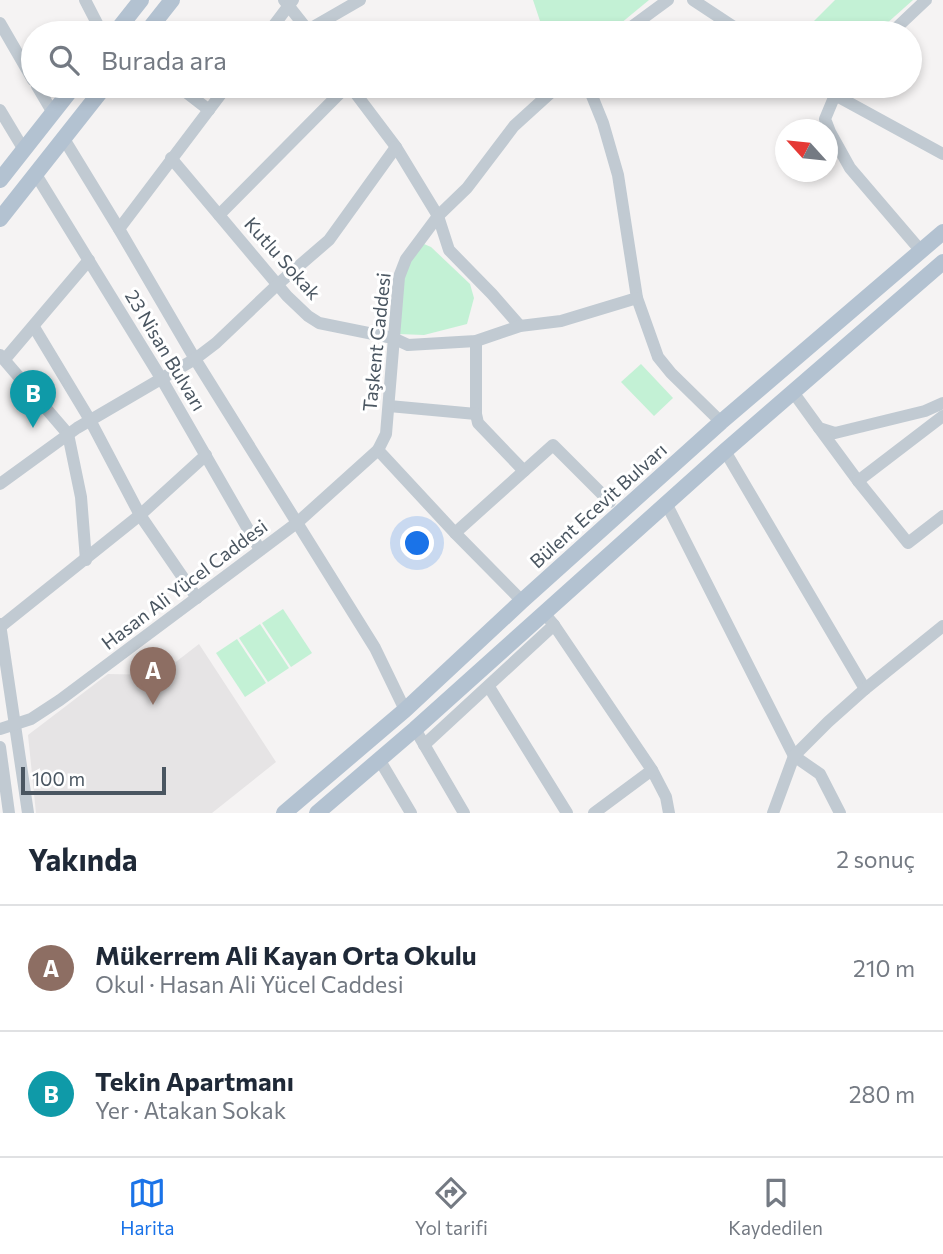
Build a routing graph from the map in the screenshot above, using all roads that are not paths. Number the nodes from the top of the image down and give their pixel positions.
1 (85, 0) edge
2 (141, 0) edge
3 (172, 0) edge
4 (360, 0) edge
5 (668, 0) edge
6 (694, 0) edge
7 (926, 0) edge
8 (289, 2) edge
9 (96, 21) edge
10 (124, 21) edge
11 (155, 21) edge
12 (276, 21) edge
13 (302, 21) edge
14 (325, 21) edge
15 (639, 21) edge
16 (725, 21) edge
17 (904, 21) edge
18 (0, 23) edge
19 (21, 59) edge
20 (44, 98) edge
21 (65, 98) edge
22 (96, 98) edge
23 (194, 98) edge
24 (218, 98) edge
25 (337, 98) edge
26 (358, 98) edge
27 (545, 98) edge
28 (593, 98) edge
29 (834, 98) edge
30 (851, 98) edge
31 (0, 110) edge
32 (209, 110) junction
33 (53, 113) junction
34 (64, 139) junction
35 (396, 147) junction
36 (24, 150) junction
37 (943, 154) edge
38 (171, 159) junction
39 (35, 173) junction
40 (0, 180) edge
41 (219, 215) junction
42 (438, 216) junction
43 (0, 219) edge
44 (118, 229) junction
45 (943, 232) edge
46 (921, 251) junction
47 (89, 260) junction
48 (943, 262) edge
49 (278, 284) junction
50 (638, 298) junction
51 (520, 326) junction
52 (34, 327) junction
53 (393, 338) junction
54 (476, 341) junction
55 (2, 357) edge
56 (195, 359) junction
57 (161, 378) junction
58 (793, 392) junction
59 (943, 402) edge
60 (389, 406) junction
61 (476, 414) junction
62 (943, 415) edge
63 (90, 420) junction
64 (721, 422) junction
65 (819, 428) junction
66 (68, 434) junction
67 (378, 450) junction
68 (725, 451) junction
69 (206, 455) junction
70 (524, 471) junction
71 (858, 481) junction
72 (0, 484) edge
73 (610, 502) dead end
74 (666, 503) junction
75 (140, 515) junction
76 (943, 516) edge
77 (298, 522) junction
78 (455, 533) junction
79 (260, 550) junction
80 (86, 560) junction
81 (197, 598) junction
82 (522, 601) junction
83 (549, 619) junction
84 (0, 625) edge
85 (943, 626) edge
86 (489, 687) junction
87 (865, 689) junction
88 (405, 710) junction
89 (15, 725) junction
90 (0, 729) edge
91 (415, 729) junction
92 (424, 745) junction
93 (0, 747) edge
94 (794, 756) junction
95 (379, 759) junction
96 (652, 770) junction
97 (9, 813) edge
98 (28, 813) edge
99 (284, 813) edge
100 (317, 813) edge
101 (411, 813) edge
102 (464, 813) edge
103 (567, 813) edge
104 (594, 813) edge
105 (669, 813) edge
106 (773, 813) edge
107 (840, 813) edge

1 - 9 street
2 - 10 main road
3 - 11 main road
4 - 14 street
5 - 15 street
6 - 16 street
7 - 17 street
8 - 12 street
8 - 13 street
18 - 19 street
20 - 33 street
21 - 33 main road
22 - 34 main road
23 - 32 street
24 - 32 street
25 - 41 street
26 - 35 street
27 - 42 street, Taşkent Caddesi
28 - 50 street
29 - 46 street
30 - 37 street
31 - 36 street
32 - 38 street
33 - 36 main road
34 - 39 main road
34 - 44 street
35 - 42 street
35 - 49 street
36 - 40 main road
38 - 41 street, Kutlu Sokak
38 - 44 street
39 - 43 main road
39 - 47 street, 23 Nisan Bulvarı
41 - 49 street, Kutlu Sokak
42 - 51 street
42 - 53 street, Taşkent Caddesi
44 - 56 street
45 - 46 main road, Bülent Ecevit Bulvarı
46 - 64 main road, Bülent Ecevit Bulvarı
47 - 52 street
47 - 57 street, 23 Nisan Bulvarı
48 - 58 main road
49 - 53 street, Kutlu Sokak
49 - 56 street
50 - 51 street, Kutlu Sokak
50 - 64 street
51 - 54 street, Kutlu Sokak
52 - 55 street
52 - 63 street
53 - 54 street, Kutlu Sokak
53 - 60 street, Taşkent Caddesi
54 - 61 street
55 - 66 street
56 - 57 street
56 - 77 street
57 - 63 street
57 - 69 street, 23 Nisan Bulvarı
58 - 65 street
58 - 68 main road
59 - 65 street
60 - 61 street
60 - 67 street, Taşkent Caddesi
61 - 70 street
62 - 71 street
63 - 66 street
63 - 75 street
64 - 82 main road, Bülent Ecevit Bulvarı
65 - 71 street
66 - 72 street
66 - 80 street
67 - 77 street, Hasan Ali Yücel Caddesi
67 - 78 street
68 - 74 main road
68 - 87 street
69 - 75 street
69 - 79 street, 23 Nisan Bulvarı
70 - 73 street
70 - 78 street
71 - 76 street
74 - 83 main road
74 - 94 street
75 - 80 street
75 - 81 street
77 - 79 street, Hasan Ali Yücel Caddesi
77 - 88 street
78 - 82 street
79 - 81 street, Hasan Ali Yücel Caddesi
80 - 84 street
81 - 89 street, Hasan Ali Yücel Caddesi
82 - 88 main road, Bülent Ecevit Bulvarı
83 - 86 street
83 - 91 main road
83 - 96 street
84 - 89 street
85 - 87 street
86 - 92 street
86 - 103 street
87 - 94 street
88 - 99 main road, Bülent Ecevit Bulvarı
89 - 90 street, Hasan Ali Yücel Caddesi
89 - 98 street
91 - 92 street
91 - 95 main road
92 - 102 street
93 - 97 street
94 - 106 street
94 - 107 street
95 - 100 main road
95 - 101 street
96 - 104 street
96 - 105 street

